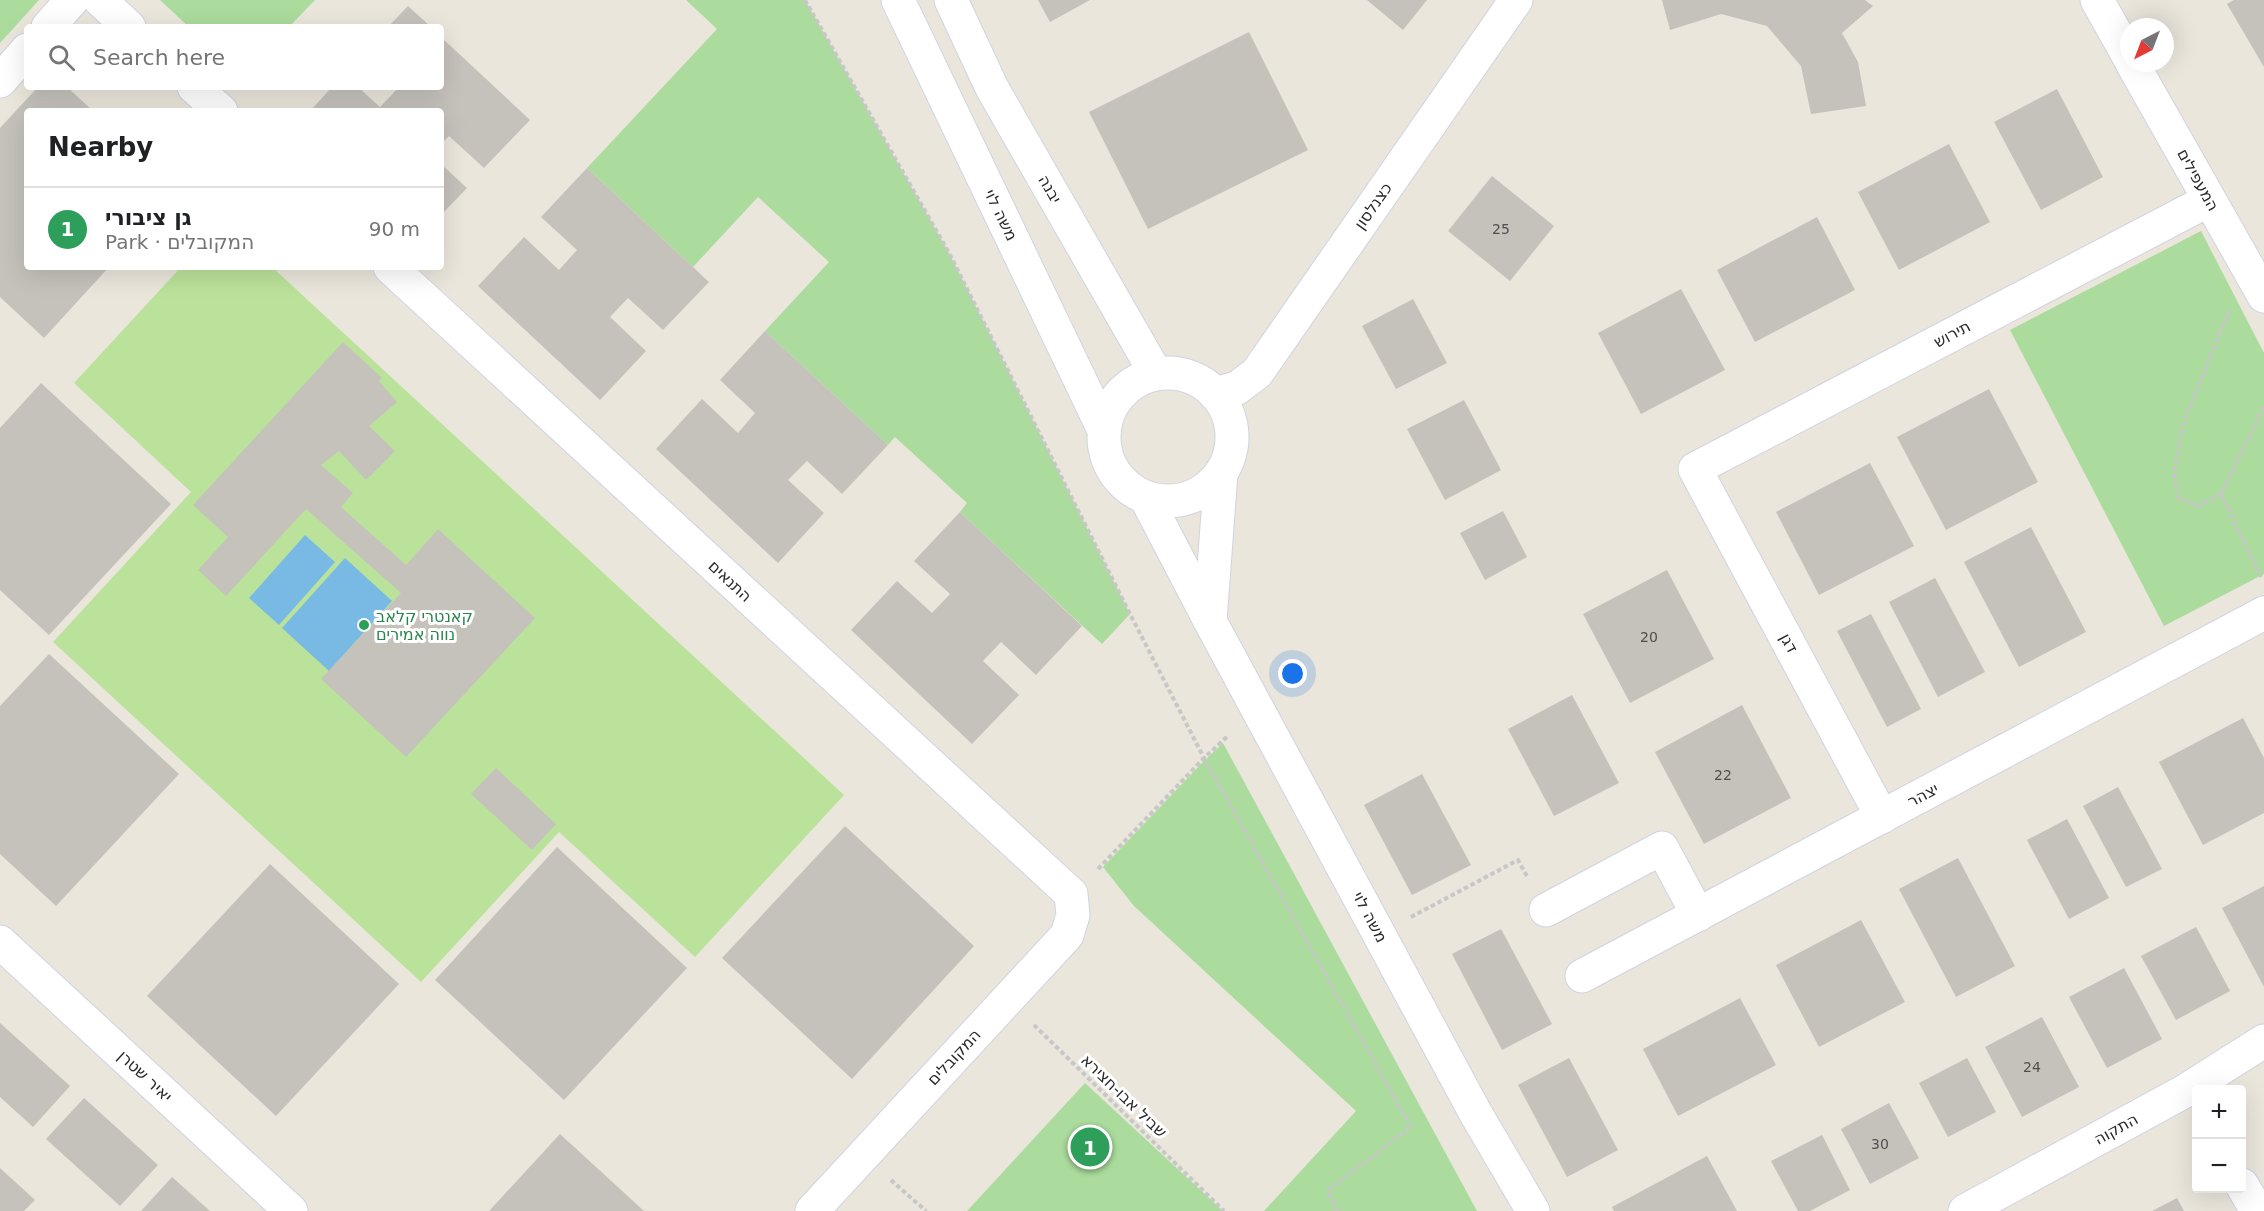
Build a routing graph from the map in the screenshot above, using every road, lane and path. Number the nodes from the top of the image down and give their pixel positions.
1 (72, 0) edge
2 (100, 0) edge
3 (805, 0) edge
4 (898, 0) edge
5 (951, 0) edge
6 (1515, 0) edge
7 (2097, 0) edge
8 (51, 24) edge
9 (126, 24) edge
10 (2120, 41) edge
11 (24, 53) edge
12 (2137, 72) edge
13 (0, 81) edge
14 (197, 90) edge
15 (217, 108) edge
16 (2209, 200) junction
17 (393, 270) edge
18 (2259, 289) edge
19 (1156, 374) junction
20 (1215, 394) junction
21 (2264, 407) edge
22 (1104, 430) junction
23 (1695, 469) joint
24 (1221, 473) junction
25 (2221, 494) junction
26 (1146, 498) junction
27 (2264, 582) edge
28 (2264, 613) edge
29 (1210, 621) junction
30 (1259, 710) junction
31 (1204, 758) junction
32 (1882, 817) junction
33 (1071, 894) junction
34 (1546, 910) joint
35 (1698, 915) junction
36 (1379, 935) junction
37 (0, 942) edge
38 (1582, 976) dead end
39 (1007, 999) junction
40 (2264, 1041) edge
41 (2190, 1101) edge
42 (863, 1155) junction
43 (2246, 1193) edge
44 (291, 1211) edge
45 (812, 1211) edge
46 (927, 1211) edge
47 (1224, 1211) edge
48 (1337, 1211) edge
49 (1533, 1211) edge
50 (1965, 1211) edge
51 (2257, 1211) edge

1 - 8 street
2 - 9 street
3 - 31 path
4 - 22 street, משה לוי
5 - 19 street, יבנה
6 - 20 street, כצנלסון
7 - 10 street
11 - 13 street
12 - 16 street, המעפילים
14 - 15 street
16 - 18 street, המעפילים
16 - 23 street, תירוש
17 - 33 street, התנאים
18 - 25 path
19 - 20 street
19 - 22 street
20 - 24 street
21 - 25 path
22 - 26 street
23 - 32 street, דגן
24 - 26 street
24 - 29 street
25 - 27 path
26 - 29 street, משה לוי
28 - 32 street, יצהר
29 - 30 street, משה לוי
30 - 31 path
30 - 36 street, משה לוי
31 - 33 path
31 - 48 path
32 - 35 street, יצהר
33 - 39 street, המקובלים
34 - 35 street
34 - 36 path
35 - 38 street, יצהר
36 - 49 street, משה לוי
37 - 44 street, יאיר שטרן
39 - 42 street, המקובלים
39 - 47 path, שביל אבו-חצירא
40 - 41 street, התקוה
41 - 50 street, התקוה
42 - 45 street, המקובלים
42 - 46 path
43 - 51 street

